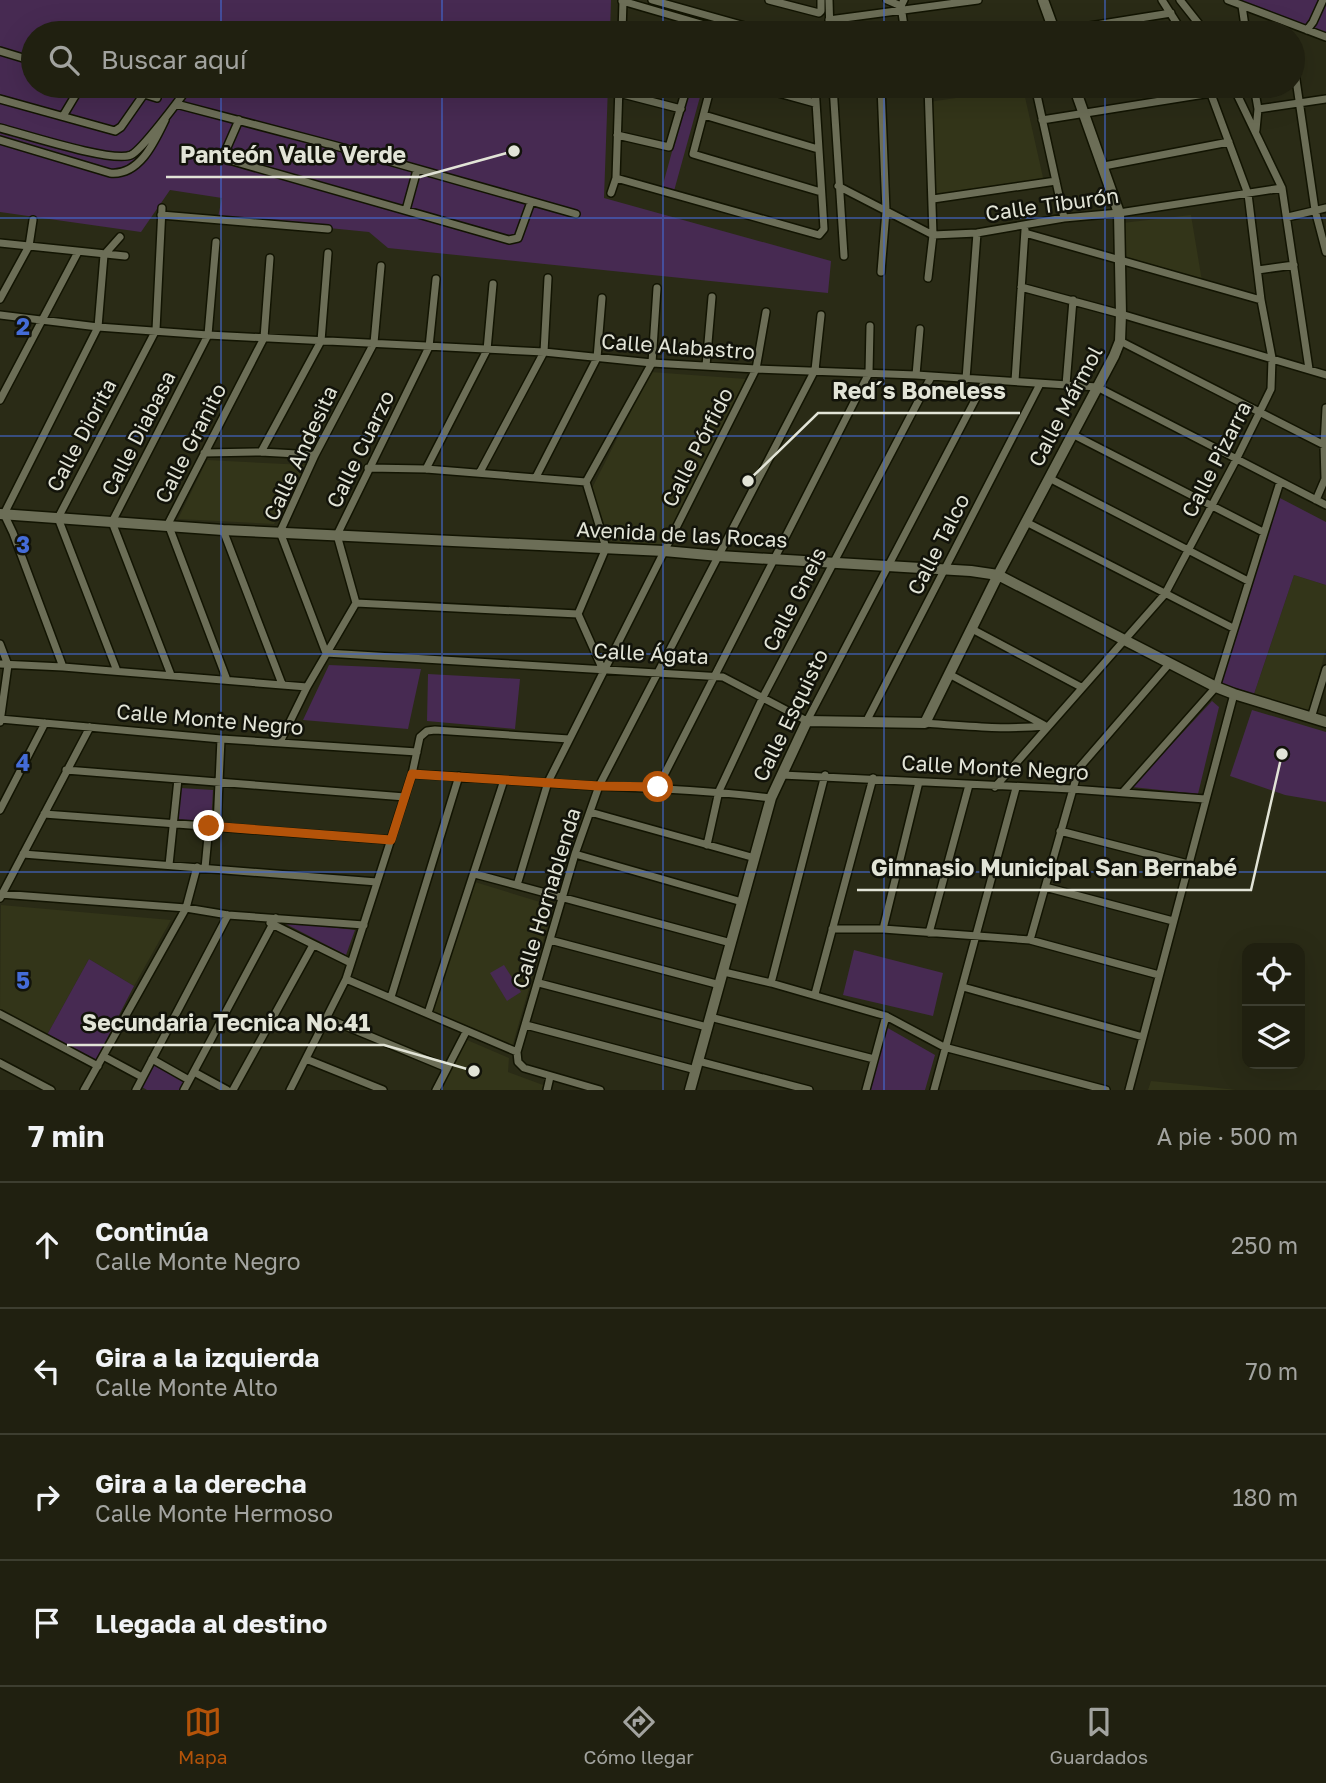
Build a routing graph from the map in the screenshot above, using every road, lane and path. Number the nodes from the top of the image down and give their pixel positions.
1 (652, 0) edge
2 (769, 0) edge
3 (821, 0) edge
4 (829, 0) edge
5 (887, 0) edge
6 (978, 0) edge
7 (1043, 0) edge
8 (1162, 0) edge
9 (1180, 0) edge
10 (1228, 0) edge
11 (1325, 0) edge
12 (622, 1) edge
13 (950, 2) edge
14 (902, 5) edge
15 (1242, 6) junction
16 (1171, 13) junction
17 (829, 20) joint
18 (622, 21) edge
19 (691, 21) edge
20 (726, 21) edge
21 (1049, 21) edge
22 (1123, 21) edge
23 (1176, 21) edge
24 (1197, 21) edge
25 (1244, 21) edge
26 (1283, 21) edge
27 (1307, 30) joint
28 (1326, 37) edge
29 (0, 51) edge
30 (21, 57) edge
31 (74, 98) edge
32 (141, 98) edge
33 (180, 98) edge
34 (619, 98) edge
35 (647, 98) edge
36 (684, 98) edge
37 (708, 98) edge
38 (797, 98) edge
39 (816, 98) edge
40 (834, 98) edge
41 (881, 98) edge
42 (928, 98) edge
43 (1037, 98) edge
44 (1078, 98) edge
45 (1165, 98) edge
46 (1213, 98) edge
47 (1239, 98) edge
48 (1256, 98) edge
49 (1298, 98) edge
50 (1326, 99) edge
51 (0, 100) edge
52 (816, 103) junction
53 (1299, 103) junction
54 (176, 104) junction
55 (681, 109) junction
56 (1258, 110) junction
57 (1084, 114) junction
58 (704, 115) junction
59 (167, 116) junction
60 (63, 117) junction
61 (239, 120) junction
62 (1042, 120) junction
63 (0, 128) edge
64 (1256, 131) junction
65 (617, 135) junction
66 (0, 140) edge
67 (1229, 142) junction
68 (818, 149) junction
69 (1104, 166) junction
70 (416, 170) junction
71 (616, 178) junction
72 (1056, 181) junction
73 (838, 186) junction
74 (1282, 188) junction
75 (821, 192) junction
76 (611, 193) dead end
77 (1248, 194) junction
78 (933, 199) junction
79 (531, 202) junction
80 (1326, 208) edge
81 (406, 210) junction
82 (1315, 210) junction
83 (886, 211) junction
84 (1119, 213) junction
85 (576, 214) dead end
86 (1288, 217) junction
87 (1064, 218) junction
88 (33, 220) dead end
89 (328, 229) dead end
90 (1025, 230) junction
91 (977, 233) junction
92 (933, 235) junction
93 (120, 237) dead end
94 (216, 242) dead end
95 (0, 243) edge
96 (29, 246) junction
97 (78, 252) junction
98 (1326, 252) edge
99 (328, 253) dead end
100 (104, 255) junction
101 (125, 256) dead end
102 (844, 256) dead end
103 (270, 258) dead end
104 (1121, 261) junction
105 (1294, 265) junction
106 (381, 266) dead end
107 (1258, 270) junction
108 (881, 272) dead end
109 (548, 278) dead end
110 (928, 278) dead end
111 (436, 279) dead end
112 (493, 284) dead end
113 (1021, 287) junction
114 (657, 288) dead end
115 (712, 297) dead end
116 (602, 298) dead end
117 (0, 299) edge
118 (1073, 300) junction
119 (1261, 300) junction
120 (766, 312) dead end
121 (1121, 314) junction
122 (0, 315) edge
123 (821, 315) dead end
124 (43, 319) junction
125 (870, 326) dead end
126 (98, 327) junction
127 (920, 329) dead end
128 (156, 330) junction
129 (208, 335) junction
130 (264, 338) junction
131 (321, 341) junction
132 (1120, 341) junction
133 (374, 343) junction
134 (429, 347) junction
135 (487, 350) junction
136 (544, 352) junction
137 (597, 358) junction
138 (1272, 358) junction
139 (652, 363) junction
140 (706, 366) junction
141 (756, 369) junction
142 (1309, 369) junction
143 (815, 370) junction
144 (869, 373) junction
145 (916, 375) junction
146 (1326, 375) edge
147 (931, 376) junction
148 (965, 379) junction
149 (985, 381) junction
150 (1016, 381) junction
151 (1040, 384) junction
152 (1066, 385) junction
153 (1097, 387) junction
154 (0, 400) edge
155 (1326, 408) edge
156 (1260, 414) junction
157 (1072, 434) junction
158 (1325, 446) edge
159 (261, 452) junction
160 (204, 453) junction
161 (315, 455) junction
162 (1236, 460) junction
163 (368, 468) junction
164 (426, 468) junction
165 (480, 472) junction
166 (536, 477) junction
167 (1049, 478) junction
168 (586, 482) junction
169 (1280, 482) junction
170 (1316, 500) junction
171 (1212, 505) junction
172 (1326, 505) edge
173 (1, 516) edge
174 (58, 518) junction
175 (112, 522) junction
176 (1026, 522) junction
177 (168, 524) junction
178 (223, 530) junction
179 (280, 532) junction
180 (1263, 532) junction
181 (337, 535) junction
182 (606, 548) junction
183 (1189, 550) junction
184 (664, 551) junction
185 (719, 556) junction
186 (774, 559) junction
187 (832, 563) junction
188 (886, 566) junction
189 (944, 568) junction
190 (998, 575) junction
191 (1248, 580) junction
192 (1165, 594) junction
193 (356, 603) junction
194 (578, 614) junction
195 (1233, 628) junction
196 (972, 629) junction
197 (1126, 641) junction
198 (0, 644) edge
199 (326, 653) junction
200 (4, 664) edge
201 (1169, 664) junction
202 (63, 667) junction
203 (1326, 669) edge
204 (604, 670) junction
205 (117, 671) junction
206 (657, 674) junction
207 (949, 674) junction
208 (171, 675) junction
209 (714, 676) junction
210 (227, 680) junction
211 (282, 684) junction
212 (307, 687) junction
213 (1081, 687) junction
214 (1216, 687) junction
215 (1234, 694) junction
216 (763, 697) junction
217 (1311, 718) junction
218 (1, 720) edge
219 (867, 720) junction
220 (807, 721) junction
221 (1326, 722) edge
222 (45, 723) junction
223 (925, 723) junction
224 (1047, 726) junction
225 (90, 727) junction
226 (221, 739) junction
227 (569, 739) junction
228 (280, 742) junction
229 (417, 752) junction
230 (66, 770) junction
231 (412, 774) junction
232 (782, 775) junction
233 (825, 775) junction
234 (459, 776) junction
235 (873, 778) junction
236 (178, 779) junction
237 (504, 780) junction
238 (218, 782) junction
239 (548, 782) junction
240 (919, 782) junction
241 (969, 785) junction
242 (599, 786) junction
243 (658, 787) junction
244 (995, 787) junction
245 (1016, 788) junction
246 (1072, 789) junction
247 (719, 791) junction
248 (1123, 792) junction
249 (404, 797) junction
250 (771, 798) junction
251 (1205, 799) junction
252 (0, 810) edge
253 (590, 812) junction
254 (44, 814) junction
255 (174, 823) junction
256 (213, 826) junction
257 (1060, 831) junction
258 (391, 840) junction
259 (707, 845) junction
260 (23, 854) junction
261 (575, 854) junction
262 (755, 858) junction
263 (1188, 864) junction
264 (169, 865) junction
265 (201, 867) junction
266 (475, 874) junction
267 (377, 882) junction
268 (517, 885) junction
269 (1045, 887) junction
270 (1, 896) edge
271 (562, 897) junction
272 (742, 902) junction
273 (186, 908) junction
274 (228, 915) junction
275 (275, 921) junction
276 (1173, 921) junction
277 (364, 925) junction
278 (832, 929) junction
279 (883, 929) junction
280 (929, 933) junction
281 (975, 937) junction
282 (550, 940) junction
283 (1030, 940) junction
284 (731, 943) junction
285 (313, 945) junction
286 (351, 963) junction
287 (724, 972) junction
288 (1159, 975) junction
289 (346, 979) junction
290 (771, 982) junction
291 (539, 983) junction
292 (720, 985) junction
293 (963, 987) junction
294 (815, 994) junction
295 (391, 997) junction
296 (428, 1013) junction
297 (0, 1014) edge
298 (886, 1016) junction
299 (326, 1018) junction
300 (709, 1022) junction
301 (526, 1024) junction
302 (466, 1031) junction
303 (1143, 1037) junction
304 (944, 1047) junction
305 (517, 1052) junction
306 (103, 1056) junction
307 (152, 1059) junction
308 (306, 1059) junction
309 (874, 1059) junction
310 (0, 1063) edge
311 (98, 1066) junction
312 (697, 1066) junction
313 (447, 1068) junction
314 (194, 1072) junction
315 (142, 1077) junction
316 (550, 1077) junction
317 (189, 1080) junction
318 (51, 1090) edge
319 (84, 1090) edge
320 (137, 1090) edge
321 (184, 1090) edge
322 (227, 1090) edge
323 (233, 1090) edge
324 (290, 1090) edge
325 (383, 1090) edge
326 (436, 1090) edge
327 (547, 1090) edge
328 (600, 1090) edge
329 (690, 1090) edge
330 (809, 1090) edge
331 (866, 1090) edge
332 (934, 1090) edge
333 (1106, 1090) edge
334 (1129, 1090) edge

1 - 20 street
2 - 3 street
4 - 17 street
5 - 14 street
6 - 13 street
7 - 21 street
8 - 16 street
9 - 24 street
10 - 15 street
11 - 27 street
12 - 18 street
12 - 19 street
13 - 14 street
14 - 17 street
15 - 25 street
15 - 26 street
16 - 22 street
16 - 23 street
27 - 28 street
29 - 30 street
31 - 60 street
32 - 60 street
33 - 54 street
34 - 65 street
35 - 55 street
36 - 55 street
37 - 58 street
38 - 52 street
39 - 52 street
40 - 73 street
41 - 83 street
42 - 78 street
43 - 62 street
44 - 57 street, Calle Mármol
45 - 57 street
46 - 67 street, Calle Pizarra
47 - 64 street
48 - 56 street
49 - 53 street
50 - 53 street
51 - 60 street
52 - 68 street
53 - 56 street
53 - 82 street
54 - 59 street
54 - 61 street
55 - 65 street
56 - 64 street
57 - 62 street
57 - 69 street, Calle Mármol
58 - 68 street
58 - 75 street
59 - 63 street
59 - 66 street
61 - 70 street
61 - 81 street
62 - 72 street
64 - 74 street
65 - 71 street
67 - 69 street
67 - 77 street, Calle Pizarra
68 - 75 street
69 - 84 street, Calle Mármol
70 - 79 street
70 - 81 street
71 - 75 street
71 - 76 street
72 - 78 street
72 - 87 street
73 - 83 street, Calle Tiburón
73 - 102 street
74 - 77 street, Calle Tiburón
74 - 86 street
77 - 84 street, Calle Tiburón
77 - 107 street, Calle Pizarra
78 - 92 street
79 - 81 street
79 - 85 street
80 - 82 street
82 - 86 street
82 - 98 street
83 - 92 street, Calle Tiburón
83 - 108 street
84 - 87 street, Calle Tiburón
84 - 104 street, Calle Mármol
86 - 105 street
87 - 90 street, Calle Tiburón
88 - 96 street
89 - 128 street, Calle Diorita
90 - 91 street, Calle Tiburón
90 - 104 street
90 - 113 street
91 - 92 street, Calle Tiburón
91 - 148 street
92 - 110 street
93 - 100 street
94 - 129 street, Calle Diabasa
95 - 96 street
96 - 97 street
96 - 117 street
97 - 100 street
97 - 124 street
99 - 131 street
100 - 101 street
100 - 126 street
103 - 130 street, Calle Granito
104 - 119 street
104 - 121 street, Calle Mármol
105 - 107 street
105 - 142 street
106 - 133 street, Calle Andesita
107 - 119 street, Calle Pizarra
109 - 136 street
111 - 134 street, Calle Cuarzo
112 - 135 street
113 - 118 street
113 - 150 street
114 - 139 street
115 - 140 street
116 - 137 street
118 - 121 street
118 - 152 street
119 - 138 street, Calle Pizarra
120 - 141 street, Calle Pórfido
121 - 132 street, Calle Mármol
121 - 138 street
122 - 124 street, Calle Alabastro
123 - 143 street
124 - 126 street, Calle Alabastro
124 - 154 street
125 - 144 street
126 - 128 street, Calle Alabastro
126 - 173 street
127 - 145 street
128 - 129 street, Calle Alabastro
128 - 174 street, Calle Diorita
129 - 130 street, Calle Alabastro
129 - 175 street, Calle Diabasa
130 - 131 street, Calle Alabastro
130 - 160 street, Calle Granito
131 - 133 street, Calle Alabastro
131 - 159 street
132 - 153 street, Calle Mármol
132 - 156 street
133 - 134 street, Calle Alabastro
133 - 161 street, Calle Andesita
134 - 135 street, Calle Alabastro
134 - 163 street, Calle Cuarzo
135 - 136 street, Calle Alabastro
135 - 164 street
136 - 137 street, Calle Alabastro
136 - 165 street
137 - 139 street, Calle Alabastro
137 - 166 street
138 - 142 street
138 - 156 street, Calle Pizarra
139 - 140 street, Calle Alabastro
139 - 168 street
140 - 141 street, Calle Alabastro
141 - 143 street, Calle Alabastro
141 - 184 street, Calle Pórfido
142 - 146 street
143 - 144 street, Calle Alabastro
143 - 185 street, Calle Hornablenda
144 - 145 street, Calle Alabastro
144 - 186 street
145 - 147 street, Calle Alabastro
147 - 148 street, Calle Alabastro
147 - 187 street, Calle Gneis
148 - 149 street, Calle Alabastro
149 - 150 street, Calle Alabastro
149 - 188 street, Calle Esquisto
150 - 151 street, Calle Alabastro
151 - 152 street, Calle Alabastro
151 - 189 street, Calle Talco
152 - 153 street, Calle Alabastro
153 - 157 street, Calle Mármol
153 - 162 street, Calle Alabastro
155 - 158 street
156 - 158 street
156 - 162 street, Calle Pizarra
157 - 167 street, Calle Mármol
157 - 171 street
158 - 170 street
159 - 160 street
159 - 161 street
160 - 177 street, Calle Granito
161 - 179 street, Calle Andesita
162 - 169 street, Calle Alabastro
162 - 171 street, Calle Pizarra
163 - 164 street
163 - 181 street, Calle Cuarzo
164 - 165 street
165 - 166 street
166 - 168 street
167 - 176 street, Calle Mármol
167 - 183 street
168 - 182 street
169 - 170 street, Calle Alabastro
169 - 180 street
170 - 172 street, Calle Alabastro
171 - 180 street
171 - 183 street, Calle Pizarra
173 - 174 street, Avenida de las Rocas
173 - 202 street
174 - 175 street, Avenida de las Rocas
174 - 205 street, Calle Diorita
175 - 177 street, Avenida de las Rocas
175 - 208 street, Calle Diabasa
176 - 190 street, Calle Mármol
176 - 192 street
177 - 178 street, Avenida de las Rocas
177 - 210 street, Calle Granito
178 - 179 street, Avenida de las Rocas
178 - 211 street
179 - 181 street, Avenida de las Rocas
179 - 199 street, Calle Andesita
180 - 191 street
181 - 182 street, Avenida de las Rocas
181 - 193 street, Calle Cuarzo
182 - 184 street, Avenida de las Rocas
182 - 194 street
183 - 191 street
183 - 192 street, Calle Pizarra
184 - 185 street, Avenida de las Rocas
184 - 204 street, Calle Pórfido
185 - 186 street, Avenida de las Rocas
185 - 206 street, Calle Hornablenda
186 - 187 street, Avenida de las Rocas
186 - 209 street
187 - 188 street, Avenida de las Rocas
187 - 216 street, Calle Gneis
188 - 189 street, Avenida de las Rocas
188 - 220 street, Calle Esquisto
189 - 190 street, Avenida de las Rocas
189 - 219 street, Calle Talco
190 - 196 street, Calle Mármol
190 - 197 street, Avenida de las Rocas
191 - 195 street
192 - 195 street
192 - 197 street, Calle Pizarra
193 - 194 street
193 - 199 street
194 - 204 street
195 - 214 street
196 - 207 street, Calle Mármol
196 - 213 street
197 - 201 street, Avenida de las Rocas
197 - 213 street, Calle Pizarra
198 - 200 street
199 - 204 street, Calle Ágata
199 - 212 street
200 - 202 street
200 - 218 street
201 - 214 street, Avenida de las Rocas
201 - 246 street
202 - 205 street
203 - 217 street
204 - 206 street, Calle Ágata
204 - 227 street, Calle Pórfido
205 - 208 street
206 - 209 street, Calle Ágata
206 - 242 street, Calle Hornablenda
207 - 223 street, Calle Mármol
207 - 224 street
208 - 210 street
209 - 216 street, Calle Ágata
209 - 243 street
210 - 211 street
211 - 212 street
212 - 228 street
213 - 224 street, Calle Pizarra
214 - 215 street, Avenida de las Rocas
214 - 248 street
215 - 217 street, Avenida de las Rocas
215 - 251 street
216 - 220 street, Calle Ágata
216 - 247 street, Calle Gneis
217 - 221 street, Avenida de las Rocas
218 - 222 street, Calle Monte Negro
219 - 220 street, Calle Ágata
219 - 223 street, Calle Ágata
220 - 232 street, Calle Esquisto
222 - 225 street, Calle Monte Negro
222 - 252 street
223 - 224 street, Calle Ágata
224 - 244 street, Calle Pizarra
225 - 226 street, Calle Monte Negro
225 - 230 street
226 - 228 street, Calle Monte Negro
226 - 238 street
227 - 229 street
227 - 239 street, Calle Pórfido
228 - 229 street, Calle Monte Negro
229 - 231 street
230 - 236 street
230 - 254 street
231 - 234 street
231 - 249 street
232 - 233 street, Calle Monte Negro
232 - 250 street, Calle Esquisto
233 - 235 street, Calle Monte Negro
233 - 290 street
234 - 237 street
234 - 295 street
235 - 240 street, Calle Monte Negro
235 - 278 street
236 - 238 street
236 - 255 street
237 - 239 street
237 - 266 street
238 - 249 street
238 - 256 street
239 - 242 street
239 - 268 street, Calle Pórfido
240 - 241 street, Calle Monte Negro
240 - 279 street
241 - 244 street, Calle Monte Negro
241 - 280 street
242 - 243 street
242 - 253 street, Calle Hornablenda
243 - 247 street
244 - 245 street, Calle Monte Negro
245 - 246 street, Calle Monte Negro
245 - 281 street
246 - 248 street, Calle Monte Negro
246 - 257 street
247 - 250 street
247 - 259 street, Calle Gneis
248 - 251 street, Calle Monte Negro
249 - 258 street
250 - 262 street, Calle Esquisto
251 - 263 street
253 - 259 street
253 - 261 street, Calle Hornablenda
254 - 255 street
254 - 260 street
255 - 256 street
255 - 264 street
256 - 258 street
256 - 265 street
257 - 263 street
257 - 269 street
258 - 267 street
259 - 262 street
260 - 264 street
260 - 270 street
261 - 271 street, Calle Hornablenda
261 - 272 street
262 - 272 street, Calle Esquisto
263 - 276 street
264 - 265 street
265 - 267 street
265 - 273 street
266 - 268 street
266 - 296 street
267 - 277 street
268 - 271 street
269 - 276 street
269 - 283 street
270 - 273 street
271 - 282 street, Calle Hornablenda
271 - 284 street
272 - 284 street, Calle Esquisto
273 - 274 street
273 - 306 street
274 - 275 street
274 - 307 street
275 - 277 street
275 - 285 street
275 - 314 street
276 - 288 street
277 - 286 street
278 - 279 street
278 - 294 street
279 - 280 street
280 - 281 street
281 - 283 street
281 - 293 street
282 - 291 street, Calle Hornablenda
282 - 292 street
283 - 288 street
284 - 287 street, Calle Esquisto
285 - 286 street
285 - 323 street
286 - 289 street
287 - 290 street
287 - 292 street, Calle Esquisto
288 - 303 street
289 - 295 street
289 - 299 street
290 - 294 street
291 - 300 street
291 - 301 street, Calle Hornablenda
292 - 300 street, Calle Esquisto
293 - 303 street
293 - 304 street
294 - 298 street
295 - 296 street
296 - 302 street
297 - 311 street
298 - 304 street
298 - 309 street
299 - 308 street
299 - 313 street
300 - 309 street
300 - 312 street, Calle Esquisto
301 - 305 street, Calle Hornablenda
301 - 312 street
302 - 305 street
302 - 313 street
303 - 334 street
304 - 332 street
304 - 333 street
305 - 316 street
306 - 311 street
306 - 315 street
307 - 315 street
307 - 317 street
308 - 324 street
308 - 325 street
309 - 331 street
310 - 318 street
311 - 319 street
312 - 329 street, Calle Esquisto
312 - 330 street
313 - 326 street
314 - 317 street
314 - 322 street
315 - 320 street
316 - 327 street
316 - 328 street
317 - 321 street

